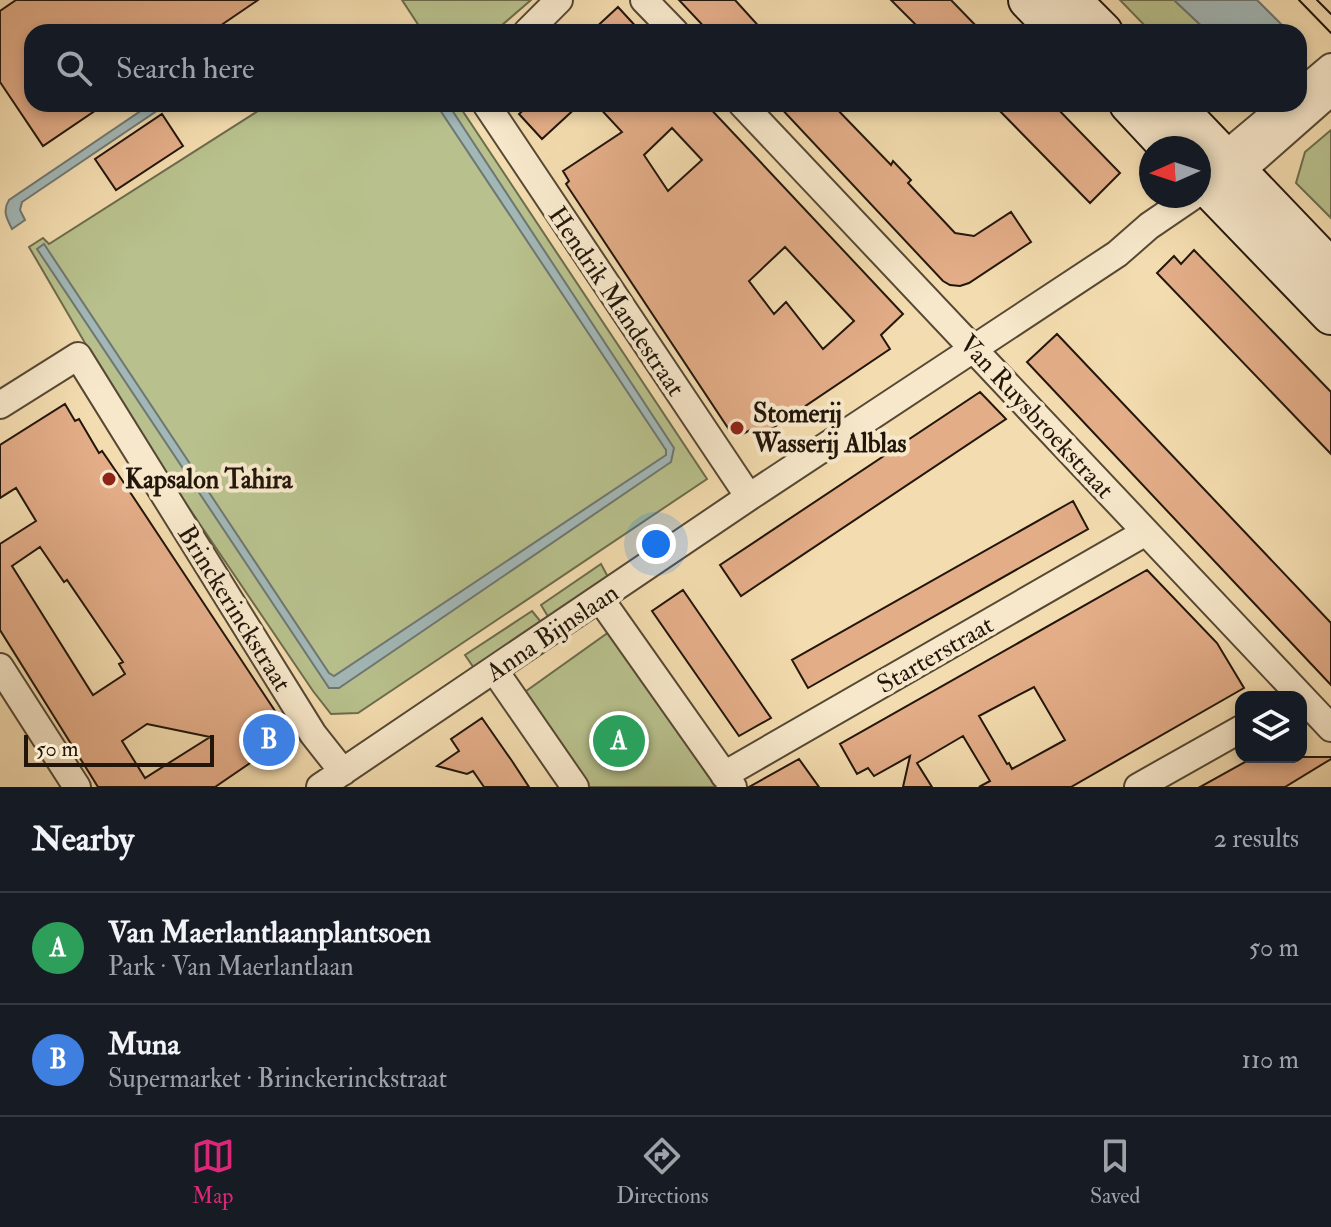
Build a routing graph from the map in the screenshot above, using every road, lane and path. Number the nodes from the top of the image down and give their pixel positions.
1 (559, 0) edge
2 (644, 0) edge
3 (1028, 0) edge
4 (1071, 0) edge
5 (535, 24) edge
6 (667, 24) edge
7 (1051, 24) edge
8 (1095, 24) edge
9 (1331, 67) edge
10 (1307, 87) edge
11 (1331, 92) edge
12 (1307, 110) edge
13 (491, 112) edge
14 (750, 112) edge
15 (1136, 112) edge
16 (1176, 112) edge
17 (1278, 112) edge
18 (1304, 112) edge
19 (1159, 136) edge
20 (1186, 136) edge
21 (1211, 179) edge
22 (1211, 180) edge
23 (1211, 187) edge
24 (1211, 189) edge
25 (1175, 208) edge
26 (1331, 269) edge
27 (1331, 315) edge
28 (973, 348) junction
29 (0, 405) edge
30 (749, 497) junction
31 (1146, 532) junction
32 (601, 600) junction
33 (0, 667) edge
34 (495, 671) junction
35 (1293, 691) edge
36 (1307, 705) edge
37 (1331, 728) edge
38 (1235, 732) edge
39 (343, 772) junction
40 (728, 781) edge
41 (77, 787) edge
42 (320, 787) edge
43 (575, 787) edge
44 (1138, 787) edge

1 - 5 street
2 - 6 street
3 - 7 main road
4 - 8 main road
9 - 10 street
11 - 12 street
13 - 30 street, Hendrik Mandestraat
14 - 28 street, Van Ruysbroekstraat
15 - 19 main road
16 - 20 main road
17 - 21 street
18 - 22 street
23 - 26 main road
24 - 27 main road
25 - 28 street, Anna Bijnslaan
28 - 30 street, Anna Bijnslaan
28 - 31 street, Van Ruysbroekstraat
29 - 39 street, Brinckerinckstraat
30 - 32 street, Anna Bijnslaan
31 - 35 street, Van Ruysbroekstraat
31 - 40 street, Starterstraat
32 - 34 street, Anna Bijnslaan
32 - 40 street
33 - 41 street
34 - 39 street, Anna Bijnslaan
34 - 43 street
36 - 37 street, Van Ruysbroekstraat
38 - 44 street
39 - 42 street, Anna Bijnslaan

